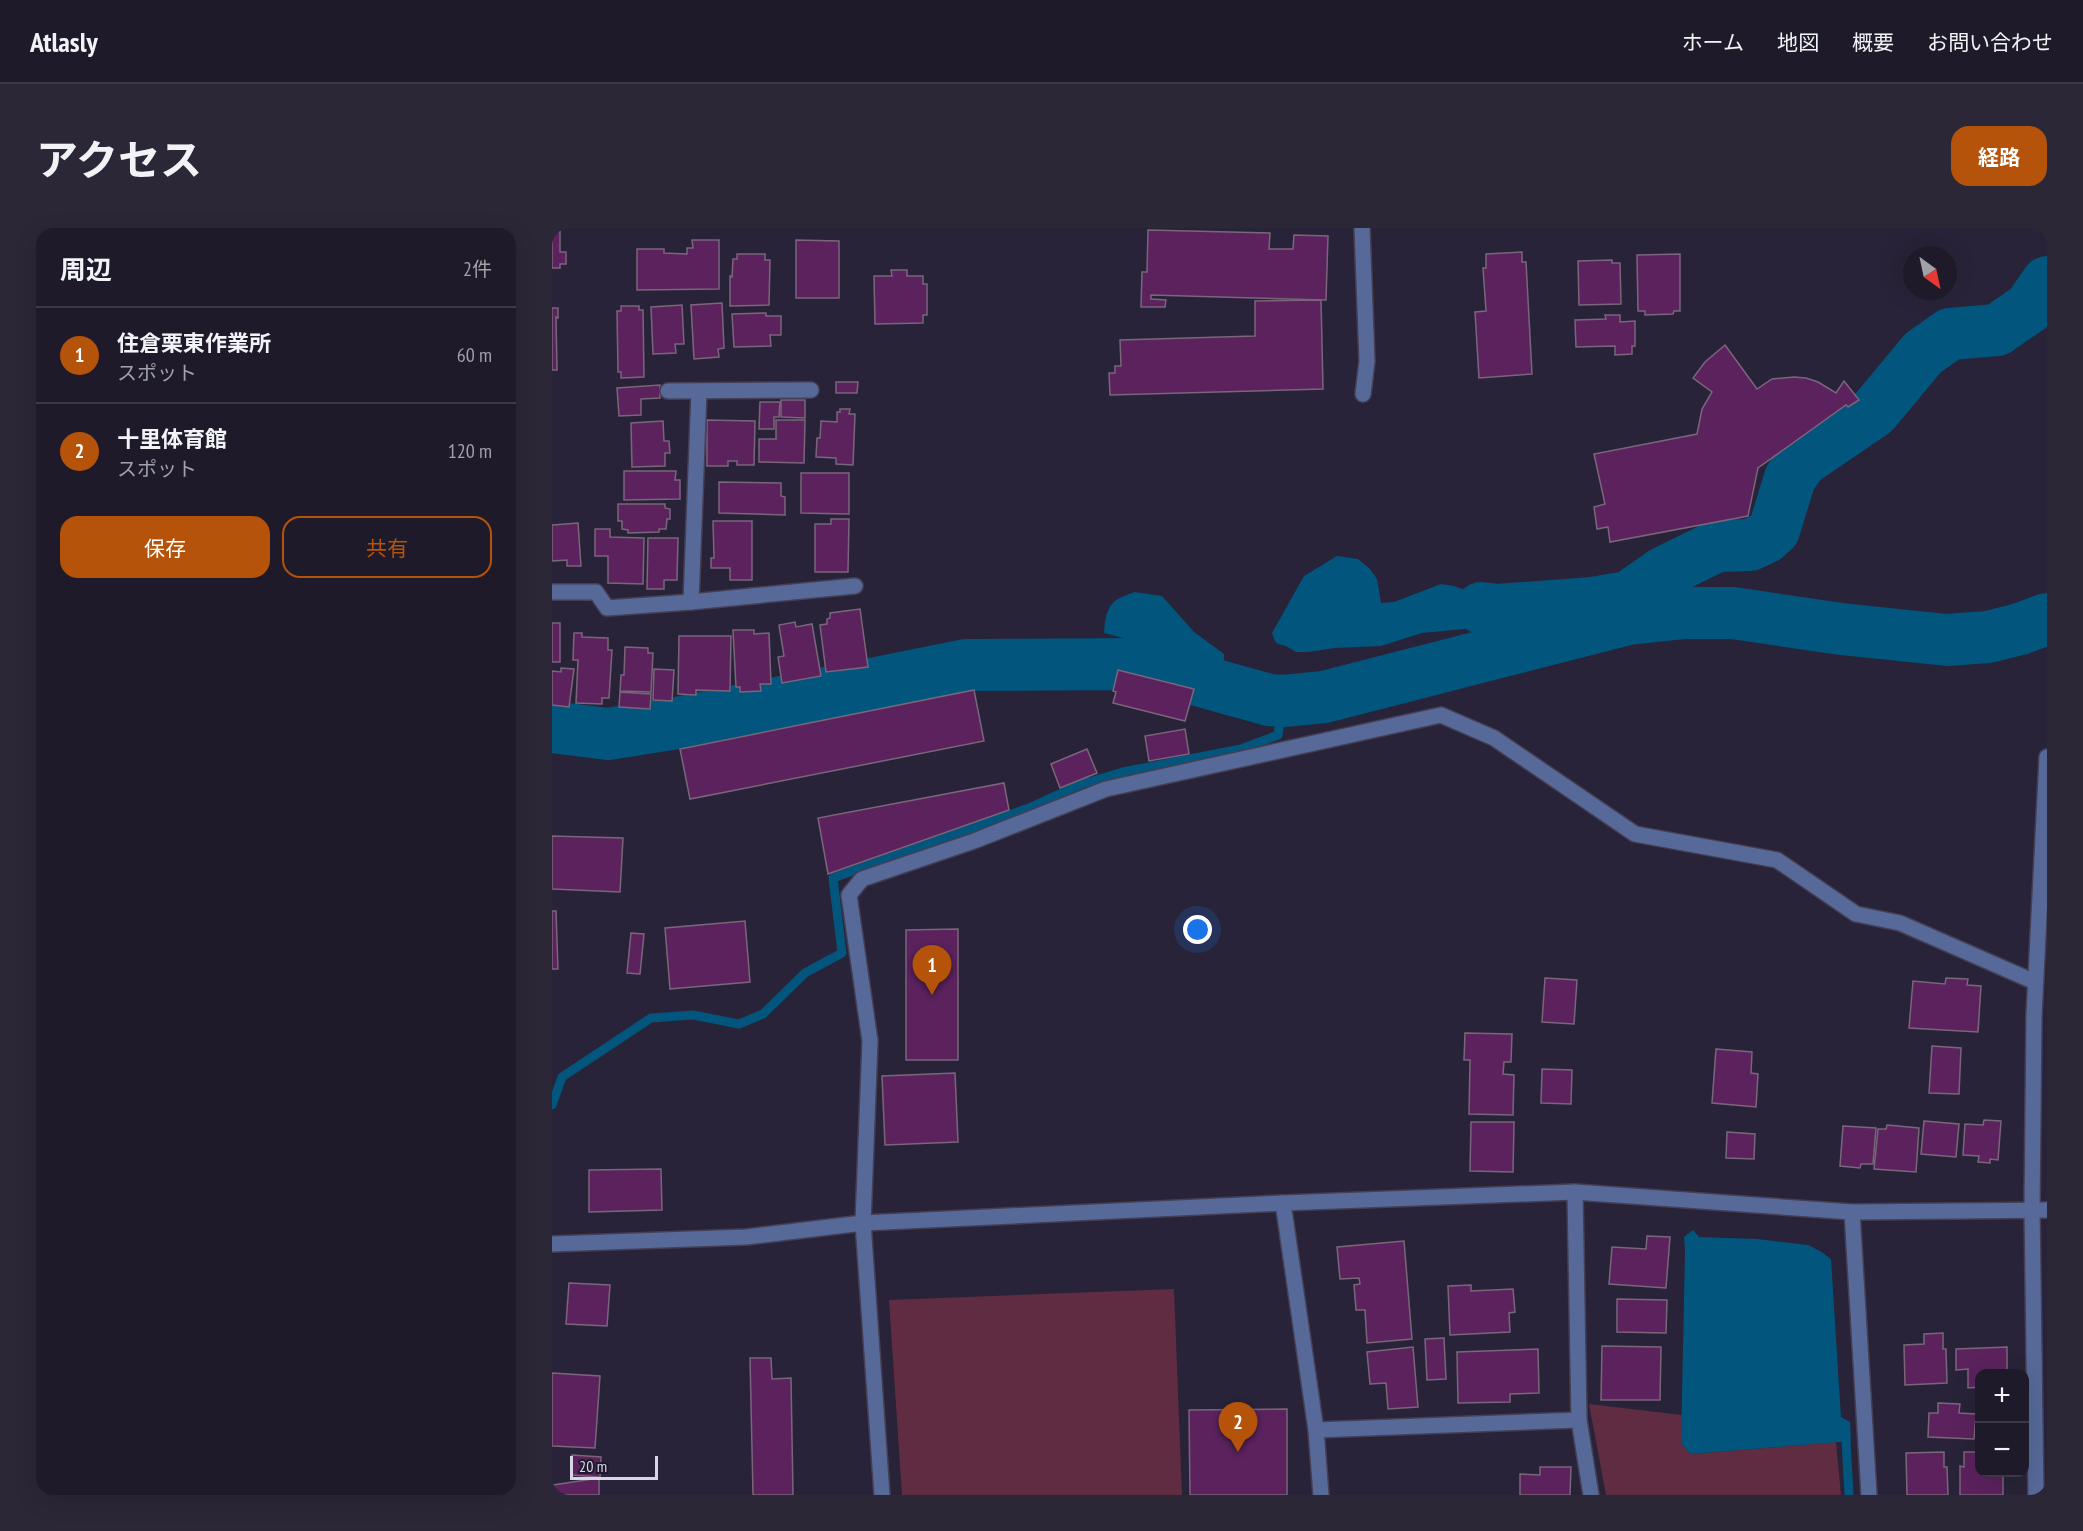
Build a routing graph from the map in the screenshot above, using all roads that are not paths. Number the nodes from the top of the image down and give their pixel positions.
1 (1362, 228) edge
2 (811, 390) dead end
3 (668, 391) dead end
4 (699, 391) junction
5 (1363, 394) dead end
6 (855, 586) dead end
7 (552, 592) edge
8 (691, 602) junction
9 (2047, 757) edge
10 (2035, 982) junction
11 (1575, 1192) junction
12 (1283, 1203) junction
13 (2039, 1209) edge
14 (1852, 1212) junction
15 (862, 1223) junction
16 (552, 1244) edge
17 (1579, 1419) junction
18 (1316, 1430) junction
19 (882, 1495) edge
20 (1321, 1495) edge
21 (1591, 1495) edge
22 (1869, 1495) edge
23 (2037, 1495) edge

1 - 5 street
2 - 4 street
3 - 4 street
4 - 8 street
6 - 8 street
7 - 8 street
9 - 10 street
10 - 13 street
10 - 15 street
11 - 12 street
11 - 14 street
11 - 17 street
12 - 15 street
12 - 18 street
13 - 14 street
13 - 23 street
14 - 22 street
15 - 16 street
15 - 19 street
17 - 18 street
17 - 21 street
18 - 20 street

